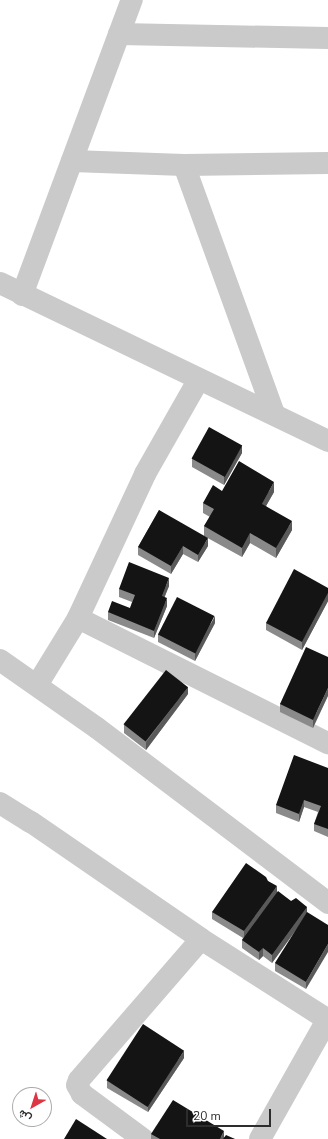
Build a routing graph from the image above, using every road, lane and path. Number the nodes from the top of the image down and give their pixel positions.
1 (132, 0) edge
2 (119, 34) junction
3 (328, 38) edge
4 (72, 161) junction
5 (328, 163) edge
6 (184, 166) junction
7 (0, 283) edge
8 (22, 295) junction
9 (199, 379) junction
10 (274, 414) junction
11 (328, 441) edge
12 (78, 618) junction
13 (0, 660) edge
14 (37, 685) junction
15 (328, 743) edge
16 (0, 803) edge
17 (328, 903) edge
18 (200, 939) junction
19 (328, 1020) edge
20 (143, 1139) edge
21 (260, 1139) edge

1 - 2 street
2 - 3 street
2 - 4 street
4 - 6 street
4 - 8 street
5 - 6 street
6 - 10 street
7 - 8 street
8 - 9 street
9 - 10 street
9 - 12 street
10 - 11 street
12 - 14 street
12 - 15 street
13 - 14 street
14 - 17 street
16 - 18 street
18 - 19 street
18 - 20 street
19 - 21 street

